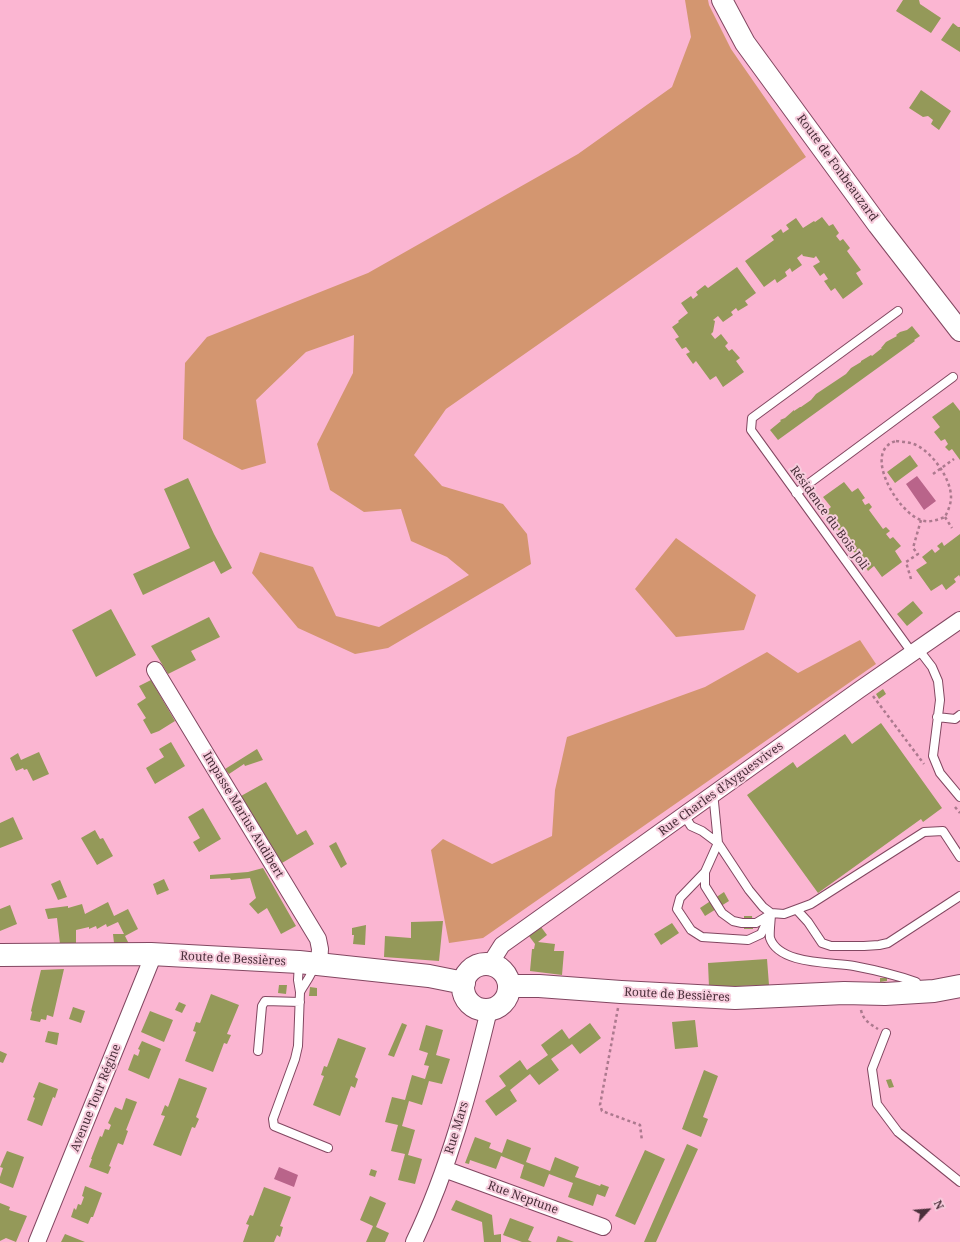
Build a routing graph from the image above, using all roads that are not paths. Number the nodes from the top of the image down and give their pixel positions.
1 (722, 0) edge
2 (898, 311) dead end
3 (960, 331) edge
4 (953, 377) dead end
5 (796, 493) junction
6 (960, 620) edge
7 (916, 652) junction
8 (155, 670) dead end
9 (937, 717) junction
10 (958, 720) edge
11 (710, 796) junction
12 (960, 797) edge
13 (684, 816) junction
14 (718, 843) junction
15 (960, 857) edge
16 (705, 872) junction
17 (960, 896) edge
18 (797, 910) junction
19 (771, 913) junction
20 (151, 954) junction
21 (0, 955) edge
22 (311, 963) junction
23 (490, 964) junction
24 (916, 982) junction
25 (464, 983) junction
26 (510, 986) junction
27 (960, 986) edge
28 (300, 992) junction
29 (852, 993) junction
30 (300, 1002) junction
31 (489, 1010) junction
32 (886, 1033) road end
33 (258, 1051) dead end
34 (328, 1148) dead end
35 (444, 1169) junction
36 (960, 1182) edge
37 (602, 1227) dead end
38 (37, 1242) edge
39 (414, 1242) edge

1 - 3 street, Route de Fonbeauzard
2 - 5 lane, Résidence du Bois Joli
4 - 5 lane
5 - 7 lane, Résidence du Bois Joli
6 - 7 street, Rue Charles d'Ayguesvives
7 - 9 lane, Résidence du Bois Joli
7 - 11 street, Rue Charles d'Ayguesvives
8 - 22 street, Impasse Marius Audibert
9 - 10 lane
9 - 12 lane, Résidence du Bois Joli
11 - 13 street, Rue Charles d'Ayguesvives
11 - 14 lane
13 - 14 lane
13 - 23 street, Rue Charles d'Ayguesvives
14 - 16 lane
14 - 19 lane
15 - 18 lane
16 - 19 lane
16 - 19 lane
17 - 18 lane
18 - 19 lane
19 - 24 lane
20 - 21 main road, Route de Bessières
20 - 22 main road, Route de Bessières
20 - 38 street, Avenue Tour Régine
22 - 25 main road, Route de Bessières
22 - 28 lane
22 - 28 lane
23 - 25 main road
23 - 26 main road
24 - 27 main road, Route de Bessières
24 - 29 main road, Route de Bessières
25 - 31 main road
26 - 29 main road, Route de Bessières
26 - 31 main road
27 - 29 main road, Route de Bessières
28 - 30 lane
30 - 33 lane
30 - 34 lane
31 - 35 street, Rue Mars
32 - 36 lane
35 - 37 street, Rue Neptune
35 - 39 street, Rue Mars

